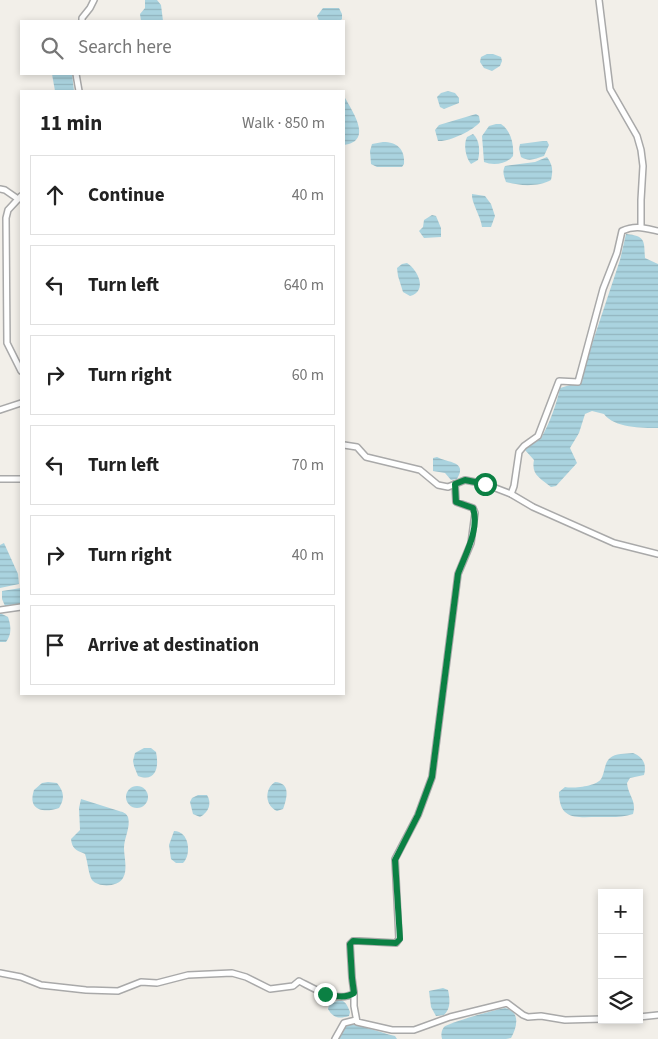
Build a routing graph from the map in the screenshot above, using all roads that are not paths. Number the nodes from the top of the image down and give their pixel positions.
1 (94, 0) edge
2 (599, 0) edge
3 (82, 20) edge
4 (76, 75) edge
5 (78, 90) edge
6 (0, 189) edge
7 (20, 198) edge
8 (641, 227) junction
9 (658, 231) edge
10 (20, 369) edge
11 (20, 403) edge
12 (0, 410) edge
13 (345, 445) edge
14 (0, 479) edge
15 (20, 479) edge
16 (455, 484) junction
17 (511, 494) junction
18 (658, 554) edge
19 (20, 606) edge
20 (0, 610) edge
21 (0, 973) edge
22 (354, 993) junction
23 (658, 1015) edge
24 (643, 1017) edge
25 (598, 1018) edge
26 (356, 1020) junction
27 (335, 1039) edge

1 - 3 street
2 - 8 street
4 - 5 street
6 - 7 street
7 - 10 street
8 - 9 street
8 - 17 street
11 - 12 street
13 - 16 street
14 - 15 street
16 - 17 street
16 - 22 street
17 - 18 street
19 - 20 street
21 - 22 street
22 - 26 street
23 - 24 street
25 - 26 street
26 - 27 street

